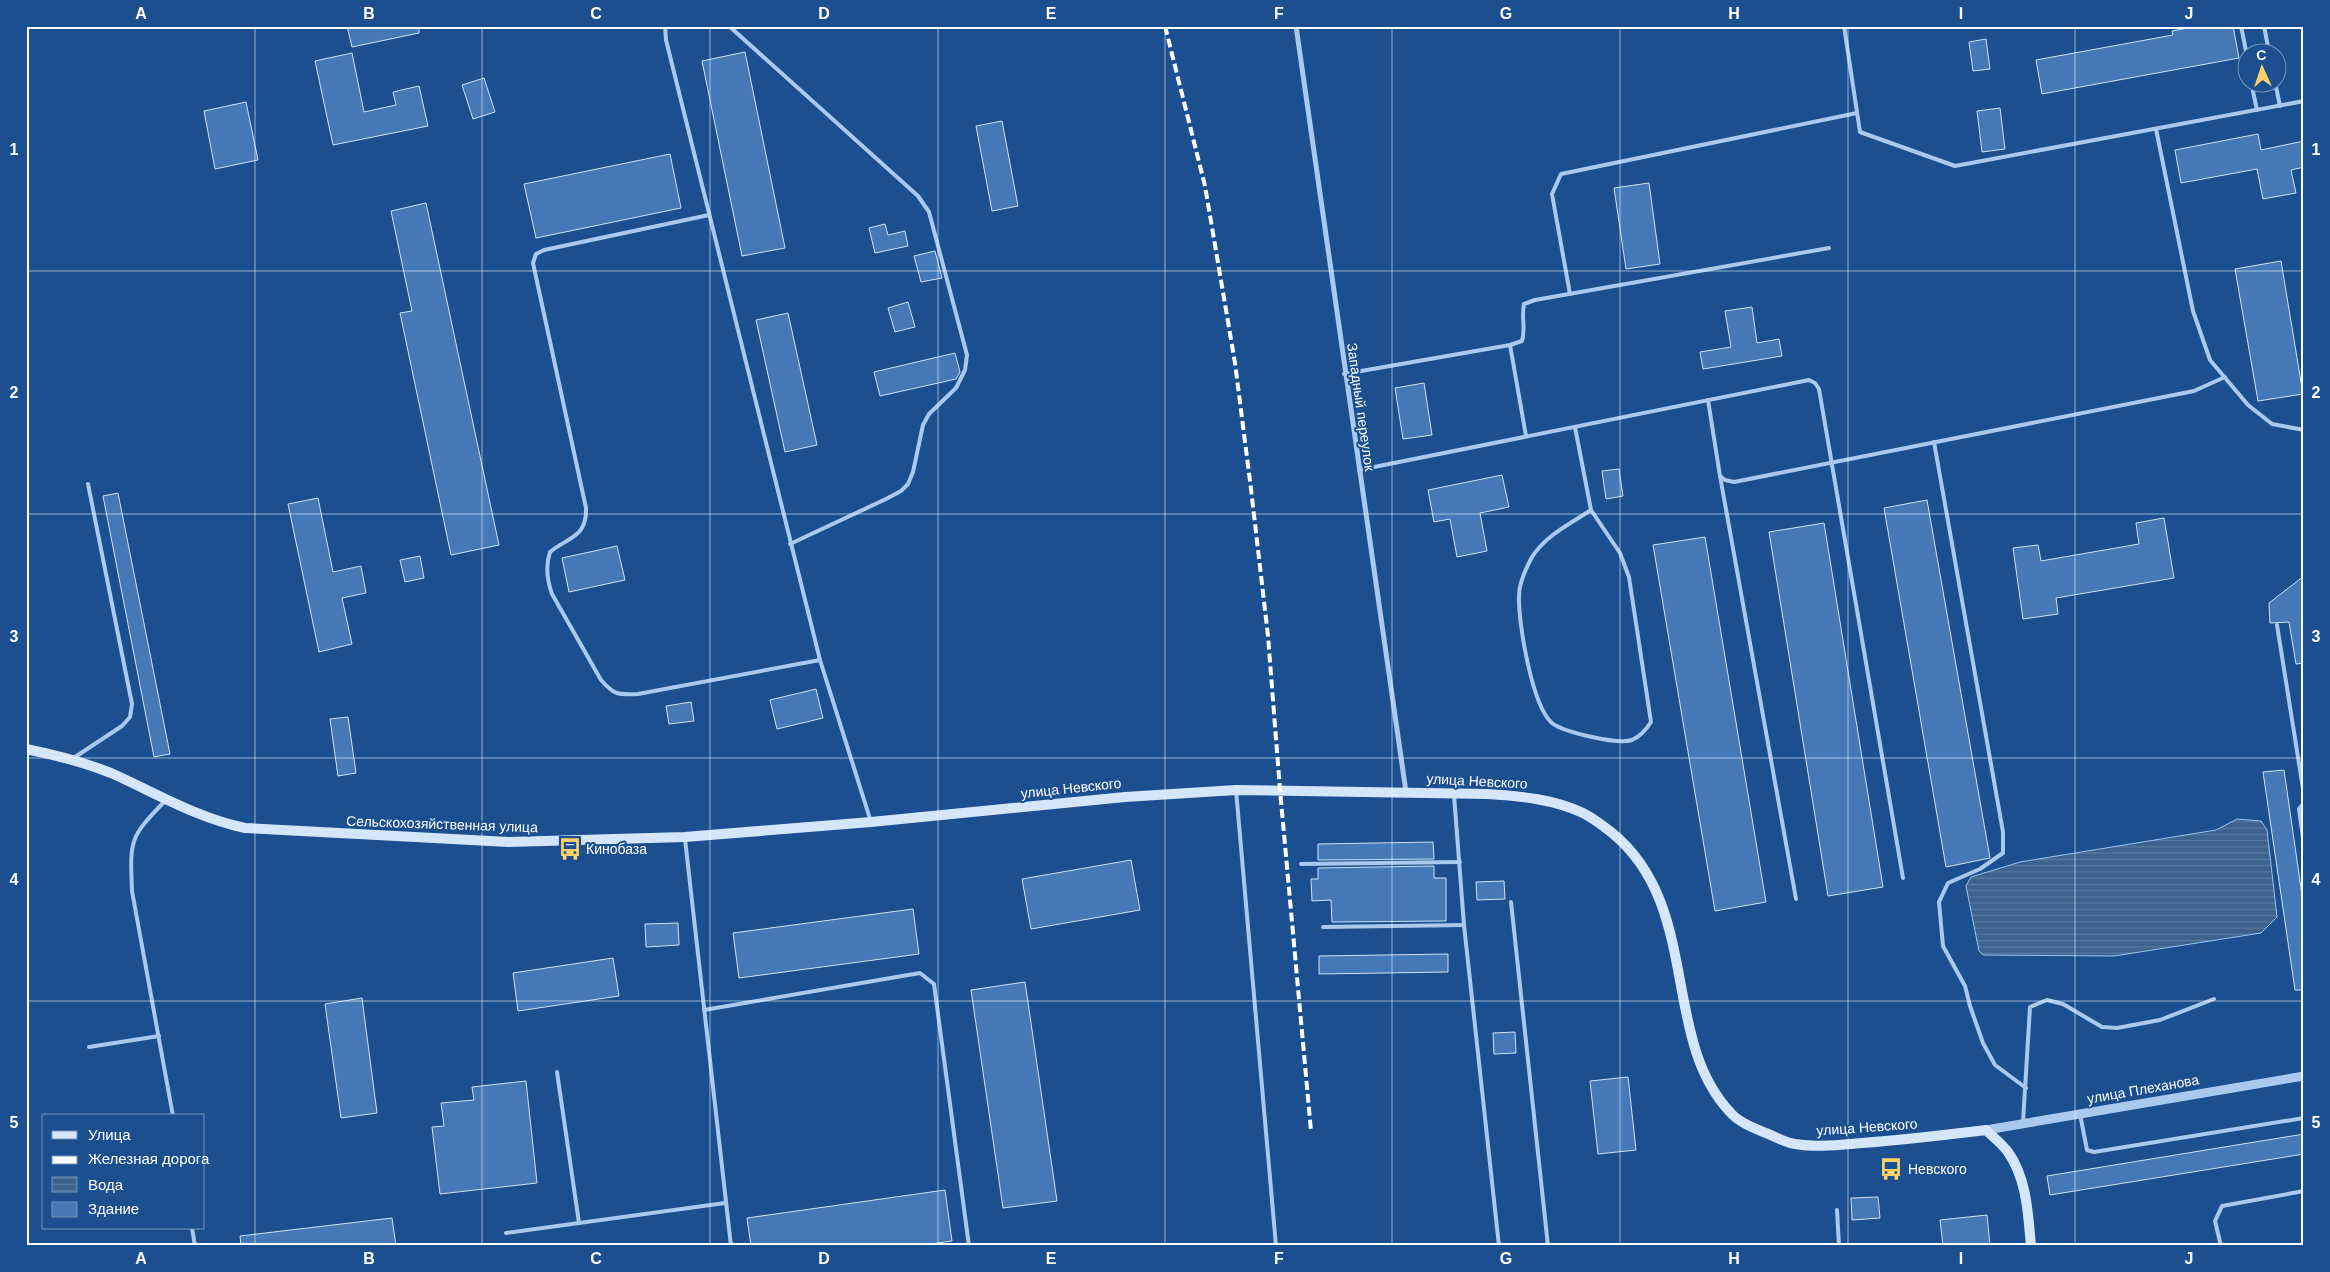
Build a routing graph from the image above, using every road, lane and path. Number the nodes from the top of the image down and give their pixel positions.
1 (665, 26) edge
2 (729, 26) edge
3 (1296, 26) edge
4 (1844, 26) edge
5 (2241, 26) edge
6 (2264, 26) edge
7 (2244, 42) edge
8 (2267, 42) edge
9 (2253, 92) edge
10 (2277, 92) edge
11 (2304, 101) edge
12 (2280, 106) junction
13 (2256, 110) junction
14 (1857, 113) junction
15 (2156, 129) junction
16 (709, 215) junction
17 (1829, 248) dead end
18 (1570, 294) junction
19 (1510, 345) junction
20 (1344, 374) junction
21 (2225, 377) junction
22 (1708, 400) junction
23 (1575, 427) junction
24 (2304, 430) edge
25 (1526, 436) junction
26 (1934, 442) junction
27 (1832, 462) junction
28 (1358, 470) junction
29 (1720, 476) junction
30 (88, 484) dead end
31 (1591, 510) junction
32 (790, 544) junction
33 (2277, 625) dead end
34 (820, 660) junction
35 (26, 749) edge
36 (72, 759) junction
37 (1236, 790) junction
38 (1406, 792) junction
39 (1454, 793) junction
40 (2304, 795) edge
41 (166, 801) junction
42 (2304, 803) edge
43 (871, 822) junction
44 (685, 837) junction
45 (2304, 846) edge
46 (1460, 862) junction
47 (1301, 864) dead end
48 (1903, 878) dead end
49 (1796, 899) dead end
50 (1511, 902) dead end
51 (1464, 925) junction
52 (1323, 927) dead end
53 (2214, 999) dead end
54 (704, 1010) junction
55 (158, 1036) junction
56 (89, 1047) dead end
57 (557, 1072) dead end
58 (2304, 1076) edge
59 (2026, 1088) junction
60 (173, 1114) edge
61 (2080, 1114) junction
62 (2304, 1118) edge
63 (2023, 1124) junction
64 (1986, 1130) junction
65 (2304, 1191) edge
66 (724, 1203) junction
67 (1836, 1210) dead end
68 (579, 1223) junction
69 (192, 1230) edge
70 (506, 1233) dead end
71 (195, 1246) edge
72 (731, 1246) edge
73 (969, 1246) edge
74 (1276, 1246) edge
75 (1499, 1246) edge
76 (1548, 1246) edge
77 (1839, 1246) edge
78 (2031, 1246) edge
79 (2221, 1246) edge

1 - 16 lane
2 - 32 lane
3 - 20 street, Западный переулок
4 - 14 lane
5 - 7 lane
6 - 8 lane
9 - 13 lane
10 - 12 lane
11 - 12 lane
12 - 13 lane
13 - 15 lane
14 - 15 lane
14 - 18 lane
15 - 21 lane
16 - 32 lane
16 - 34 lane
17 - 18 lane
18 - 19 lane
19 - 20 lane
19 - 25 lane
20 - 28 street, Западный переулок
21 - 24 lane
21 - 26 lane
22 - 23 lane
22 - 27 lane
22 - 29 lane
23 - 25 lane
23 - 31 lane
25 - 28 lane
26 - 27 lane
26 - 59 lane
27 - 29 lane
27 - 48 lane
28 - 38 street, Западный переулок
29 - 49 lane
30 - 36 lane
31 - 31 lane
32 - 34 lane
33 - 40 lane
34 - 43 lane
35 - 36 main road, Сельскохозяйственная улица
36 - 41 main road, Сельскохозяйственная улица
37 - 38 main road, улица Невского
37 - 43 main road, улица Невского
37 - 74 lane
38 - 39 main road, улица Невского
39 - 46 lane
39 - 64 main road, улица Невского
41 - 44 main road, Сельскохозяйственная улица
41 - 55 lane
42 - 45 lane
43 - 44 main road, Сельскохозяйственная улица
44 - 54 lane
46 - 47 lane
46 - 51 lane
50 - 76 lane
51 - 52 lane
51 - 75 lane
53 - 59 lane
54 - 66 lane
54 - 73 lane
55 - 56 lane
55 - 60 lane
57 - 68 lane
58 - 61 street, улица Плеханова
59 - 63 lane
61 - 62 lane
61 - 63 street, улица Плеханова
63 - 64 street, улица Плеханова
64 - 78 main road
65 - 79 lane
66 - 68 lane
66 - 72 lane
67 - 77 lane
68 - 70 lane
69 - 71 lane

